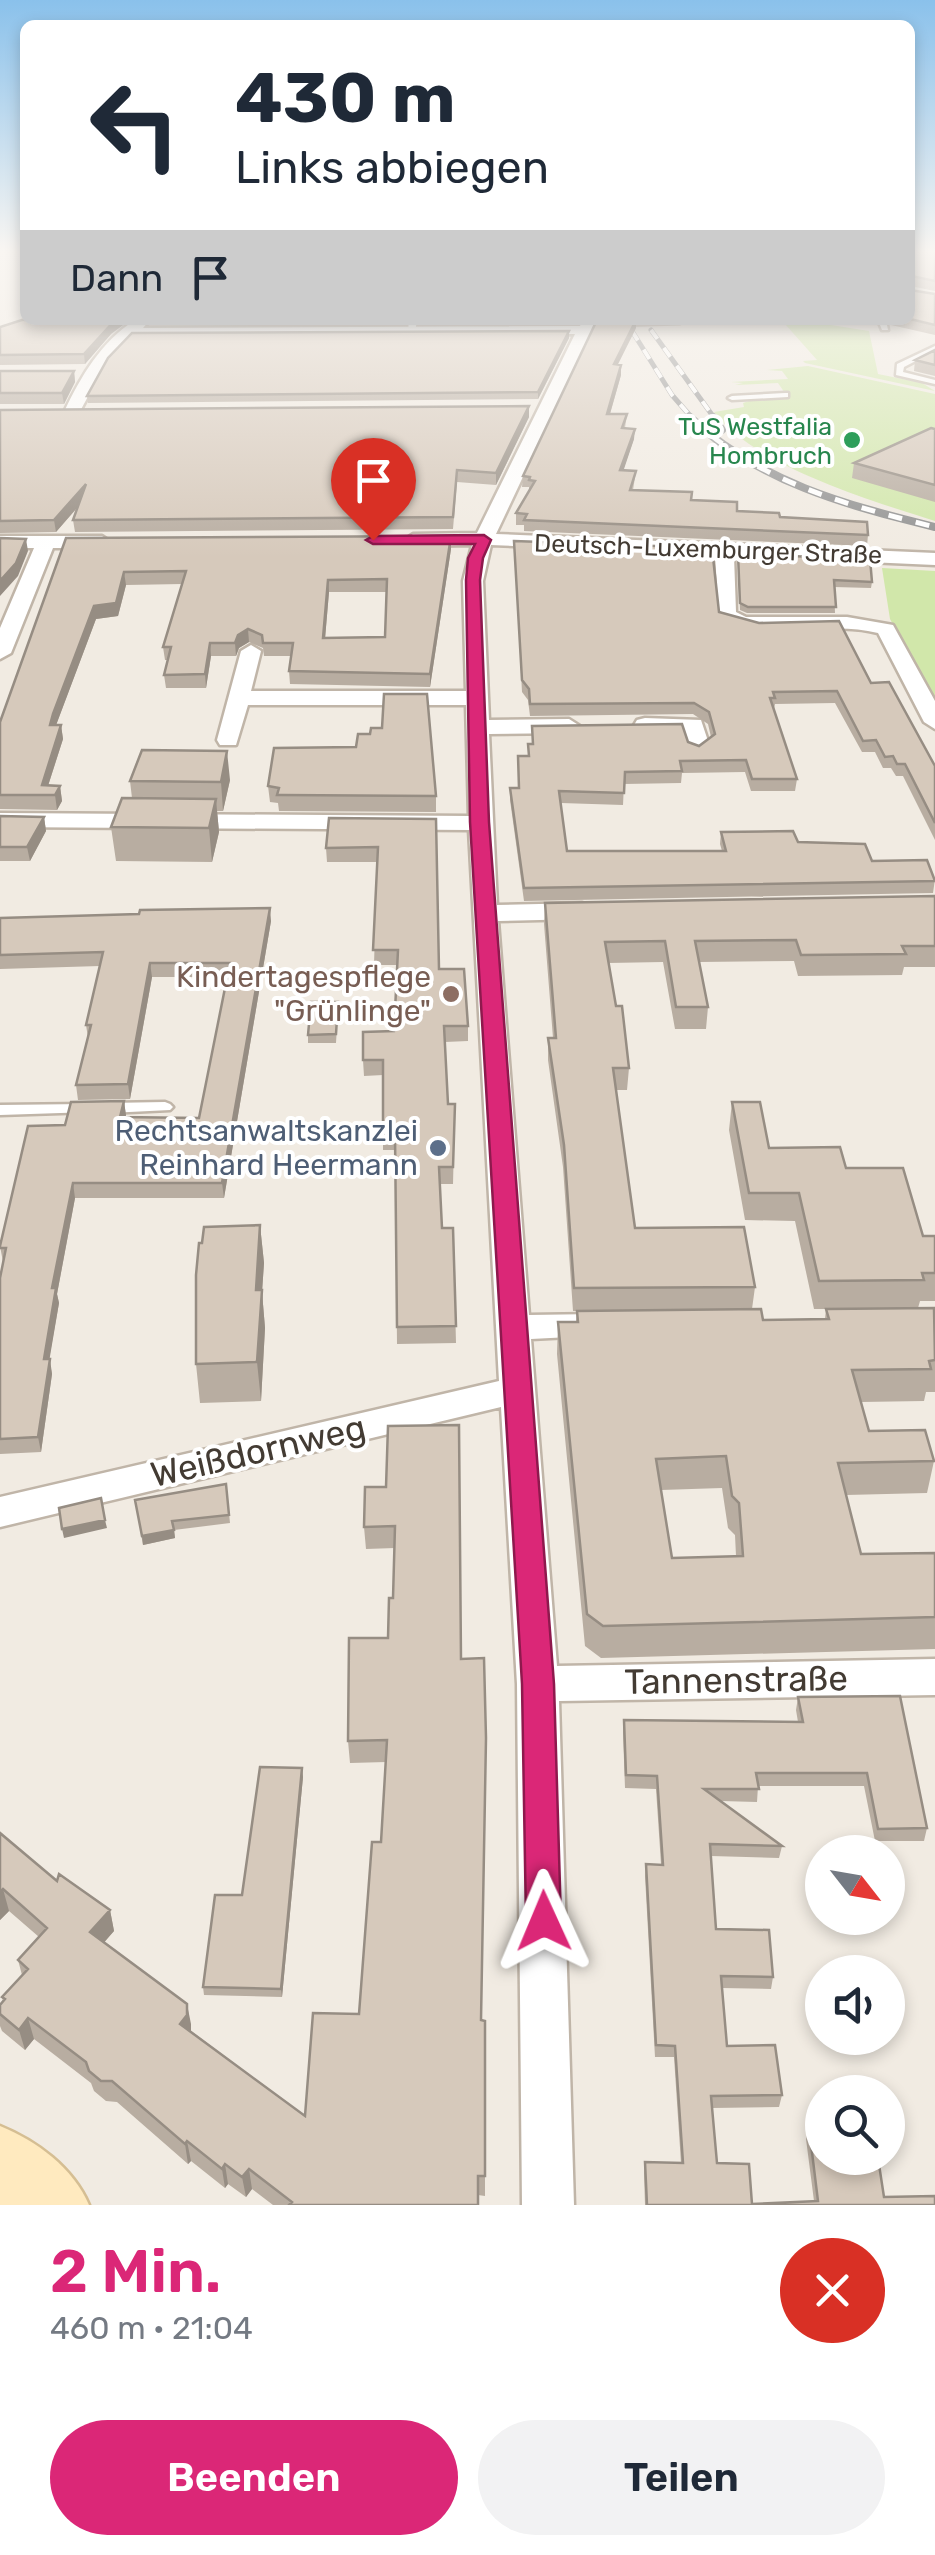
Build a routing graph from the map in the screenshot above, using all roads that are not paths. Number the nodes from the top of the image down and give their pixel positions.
1 (109, 352) edge
2 (571, 352) edge
3 (927, 352) edge
4 (71, 373) edge
5 (89, 373) junction
6 (935, 382) edge
7 (785, 395) dead end
8 (732, 398) dead end
9 (91, 412) edge
10 (387, 540) edge
11 (484, 540) junction
12 (0, 542) edge
13 (46, 542) junction
14 (114, 542) edge
15 (724, 548) junction
16 (935, 559) edge
17 (251, 650) edge
18 (0, 653) edge
19 (239, 698) junction
20 (476, 712) junction
21 (935, 722) edge
22 (228, 740) dead end
23 (698, 747) edge
24 (0, 820) edge
25 (479, 822) junction
26 (618, 911) edge
27 (484, 913) junction
28 (165, 1108) dead end
29 (0, 1110) edge
30 (512, 1326) junction
31 (630, 1326) edge
32 (517, 1390) junction
33 (0, 1512) edge
34 (935, 1676) edge
35 (538, 1684) junction
36 (0, 2160) edge
37 (54, 2205) edge
38 (548, 2205) edge

1 - 5 street
2 - 11 street
3 - 6 lane
4 - 5 street
5 - 9 street
7 - 8 lane
10 - 11 street, Deutsch-Luxemburger Straße
11 - 15 street, Deutsch-Luxemburger Straße
11 - 20 street
12 - 13 street
13 - 14 street
13 - 18 street
15 - 16 street, Deutsch-Luxemburger Straße
15 - 21 street
17 - 19 street
19 - 20 street
19 - 22 street
20 - 23 street
20 - 25 street
24 - 25 street
25 - 27 street
26 - 27 street
27 - 30 street
28 - 29 lane
30 - 31 street
30 - 32 street
32 - 33 street, Weißdornweg
32 - 35 street
34 - 35 street, Tannenstraße
35 - 38 street
36 - 37 street

